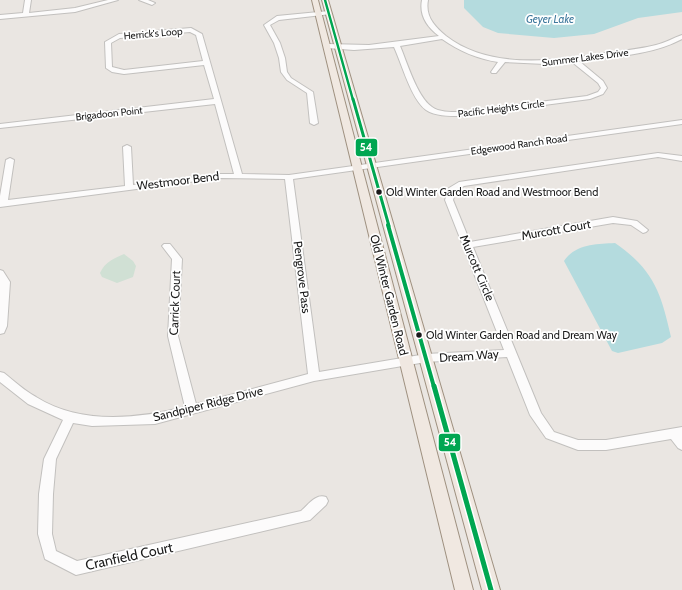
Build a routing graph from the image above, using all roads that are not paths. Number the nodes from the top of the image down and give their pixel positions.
1 (28, 0) edge
2 (115, 0) edge
3 (142, 0) edge
4 (315, 0) edge
5 (325, 0) edge
6 (425, 0) edge
7 (152, 3) dead end
8 (329, 13) junction
9 (318, 14) junction
10 (26, 15) junction
11 (0, 17) edge
12 (442, 37) junction
13 (682, 37) edge
14 (396, 43) junction
15 (327, 46) junction
16 (338, 46) junction
17 (503, 60) junction
18 (574, 60) junction
19 (207, 63) junction
20 (494, 72) dead end
21 (218, 101) junction
22 (682, 122) edge
23 (314, 123) dead end
24 (0, 126) edge
25 (127, 147) dead end
26 (682, 159) edge
27 (10, 160) dead end
28 (370, 164) junction
29 (356, 166) junction
30 (238, 175) junction
31 (289, 177) junction
32 (129, 188) junction
33 (2, 204) edge
34 (643, 230) dead end
35 (467, 245) junction
36 (167, 246) dead end
37 (0, 273) edge
38 (0, 330) edge
39 (512, 353) junction
40 (426, 358) junction
41 (406, 361) junction
42 (0, 376) edge
43 (314, 377) junction
44 (191, 409) junction
45 (70, 418) junction
46 (678, 433) edge
47 (682, 445) edge
48 (321, 501) dead end
49 (464, 590) edge
50 (491, 590) edge

1 - 10 street
2 - 10 street
3 - 7 street
4 - 9 main road, Old Winter Garden Road
5 - 8 main road, Old Winter Garden Road
6 - 12 street
8 - 9 street
8 - 16 main road, Old Winter Garden Road
9 - 15 main road, Old Winter Garden Road
9 - 23 street
10 - 11 street
12 - 14 street
12 - 17 street, Summer Lakes Drive
13 - 18 street, Summer Lakes Drive
14 - 16 street
14 - 18 street, Pacific Heights Circle
15 - 16 street
15 - 29 main road, Old Winter Garden Road
16 - 28 main road, Old Winter Garden Road
17 - 18 street, Summer Lakes Drive
17 - 20 street
19 - 19 street, Herrick's Loop
19 - 21 street, Herrick's Loop
21 - 24 street, Brigadoon Point
21 - 30 street, Herrick's Loop
22 - 28 street, Edgewood Ranch Road
25 - 32 street
26 - 35 street, Murcott Circle
27 - 33 street
28 - 29 street, Edgewood Ranch Road
28 - 40 main road, Old Winter Garden Road
29 - 31 street, Westmoor Bend
29 - 41 main road, Old Winter Garden Road
30 - 31 street, Westmoor Bend
30 - 32 street, Westmoor Bend
31 - 43 street, Pengrove Pass
32 - 33 street, Westmoor Bend
34 - 35 street, Murcott Court
35 - 39 street, Murcott Circle
36 - 44 street, Carrick Court
37 - 38 street
39 - 40 street, Dream Way
39 - 46 street, Murcott Circle
40 - 41 street, Sandpiper Ridge Drive
40 - 50 main road, Old Winter Garden Road
41 - 43 street, Sandpiper Ridge Drive
41 - 49 main road, Old Winter Garden Road
42 - 45 street, Sandpiper Ridge Drive
43 - 44 street, Sandpiper Ridge Drive
44 - 45 street, Sandpiper Ridge Drive
45 - 48 street, Cranfield Court
46 - 47 street

